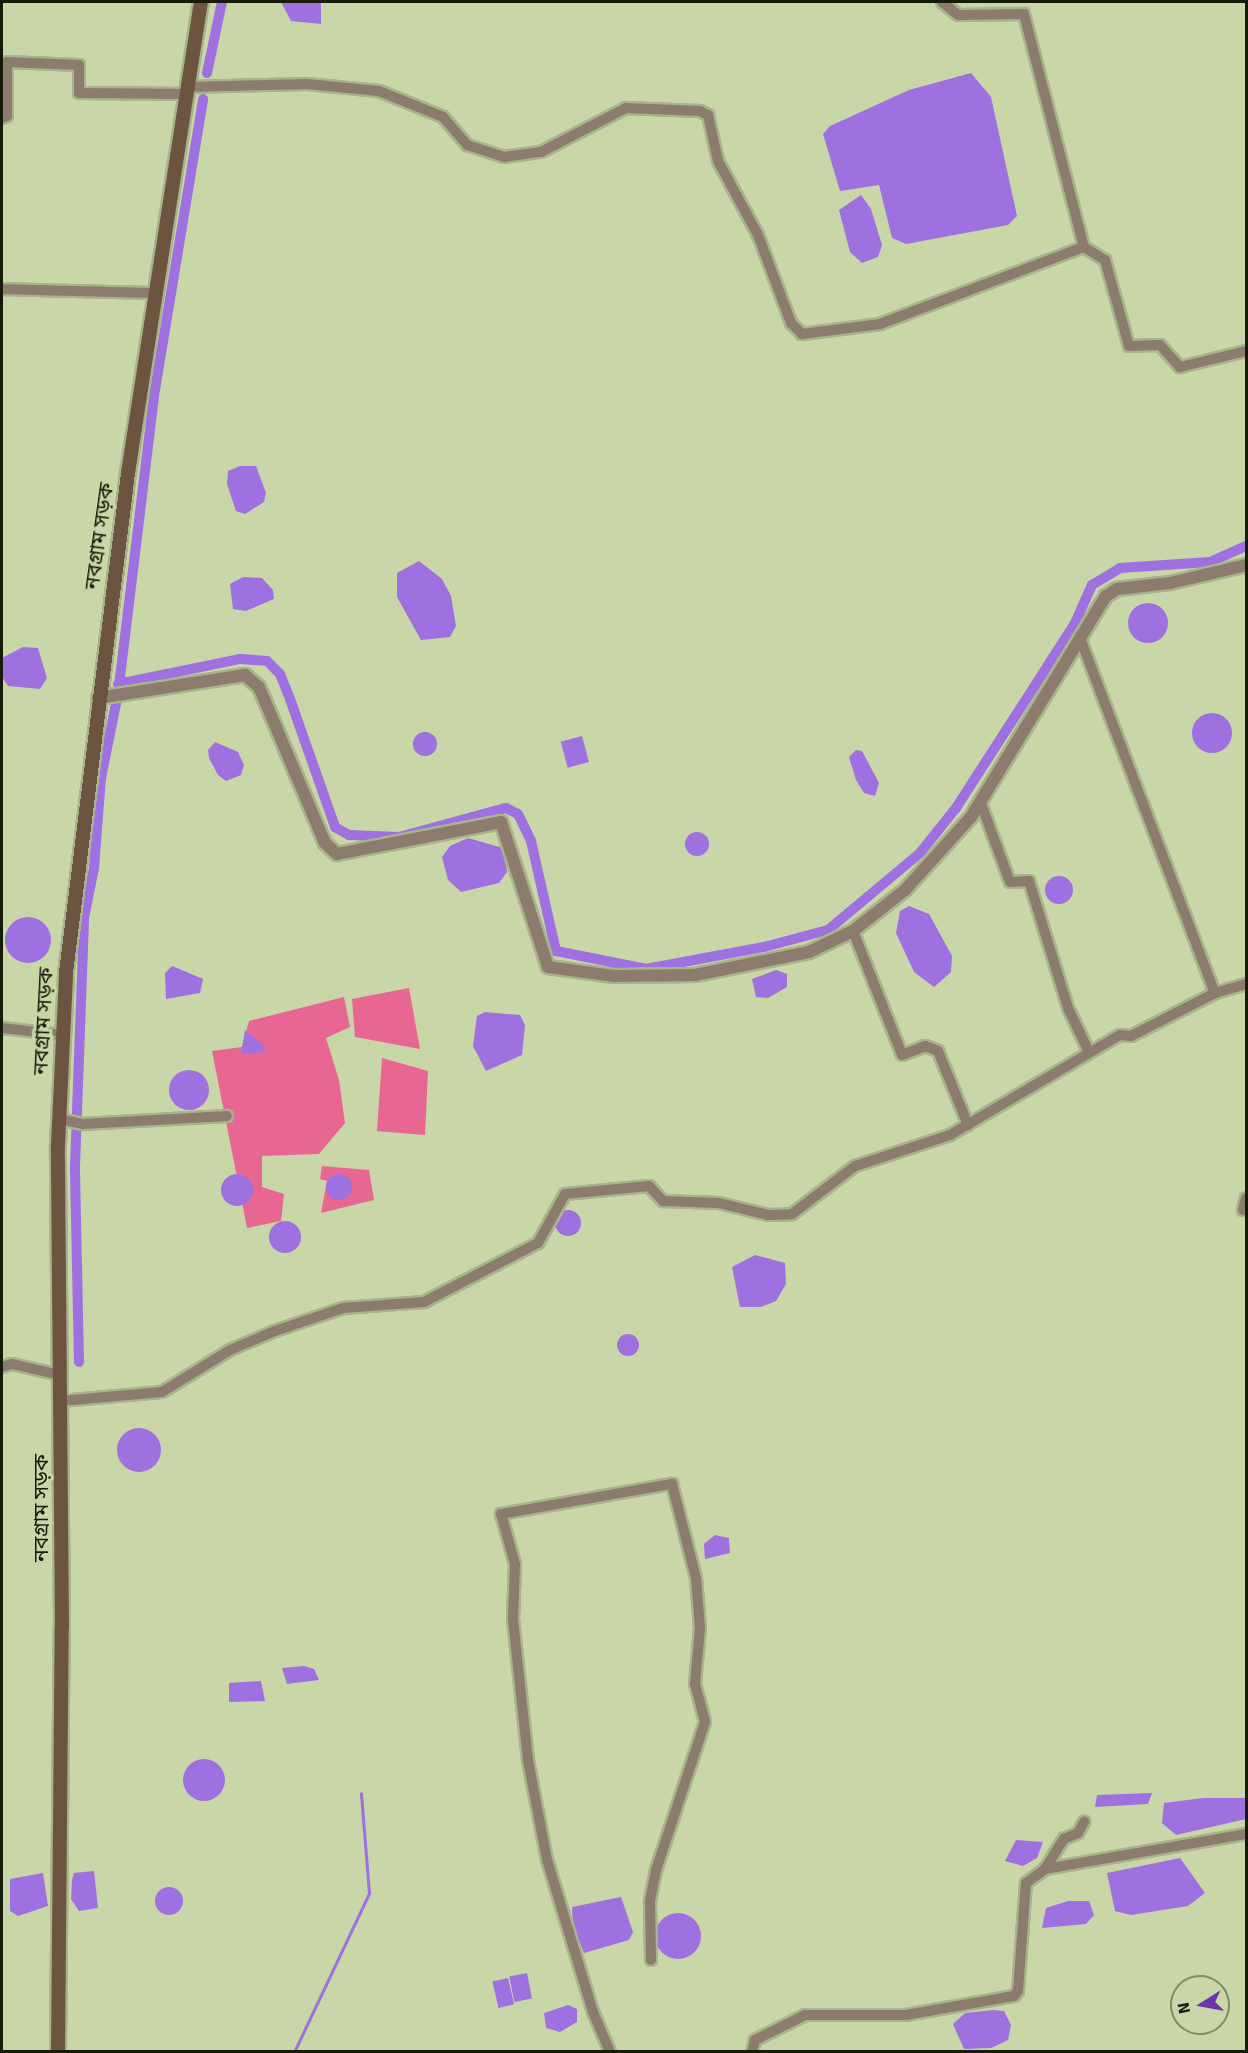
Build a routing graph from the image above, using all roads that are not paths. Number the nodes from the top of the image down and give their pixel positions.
1 (201, 2) edge
2 (942, 2) edge
3 (187, 91) junction
4 (2, 118) edge
5 (1084, 247) junction
6 (2, 290) edge
7 (156, 292) junction
8 (1246, 351) edge
9 (1246, 565) edge
10 (1080, 638) junction
11 (102, 697) junction
12 (980, 801) junction
13 (853, 932) junction
14 (1246, 984) edge
15 (1215, 993) junction
16 (2, 1028) edge
17 (63, 1035) junction
18 (1089, 1052) junction
19 (227, 1116) dead end
20 (64, 1120) junction
21 (968, 1125) junction
22 (1246, 1198) edge
23 (1243, 1210) dead end
24 (2, 1367) edge
25 (60, 1375) junction
26 (61, 1401) junction
27 (1084, 1822) dead end
28 (1246, 1834) edge
29 (1045, 1869) junction
30 (651, 1960) dead end
31 (58, 2052) edge
32 (610, 2052) edge
33 (752, 2052) edge

1 - 3 main road, নবগ্রাম সড়ক
2 - 5 street
3 - 4 street
3 - 5 street
3 - 7 main road, নবগ্রাম সড়ক
5 - 8 street
6 - 7 street
7 - 11 main road, নবগ্রাম সড়ক
9 - 10 street
10 - 12 street
10 - 15 street
11 - 13 street
11 - 17 main road, নবগ্রাম সড়ক
12 - 13 street
12 - 18 street
13 - 21 street
14 - 15 street
15 - 18 street
16 - 17 street
17 - 20 main road, নবগ্রাম সড়ক
18 - 21 street
19 - 20 street
20 - 25 main road, নবগ্রাম সড়ক
21 - 26 street
22 - 23 street
24 - 25 street
25 - 26 main road, নবগ্রাম সড়ক
26 - 31 main road, নবগ্রাম সড়ক
27 - 29 street
28 - 29 street
29 - 33 street
30 - 32 street

